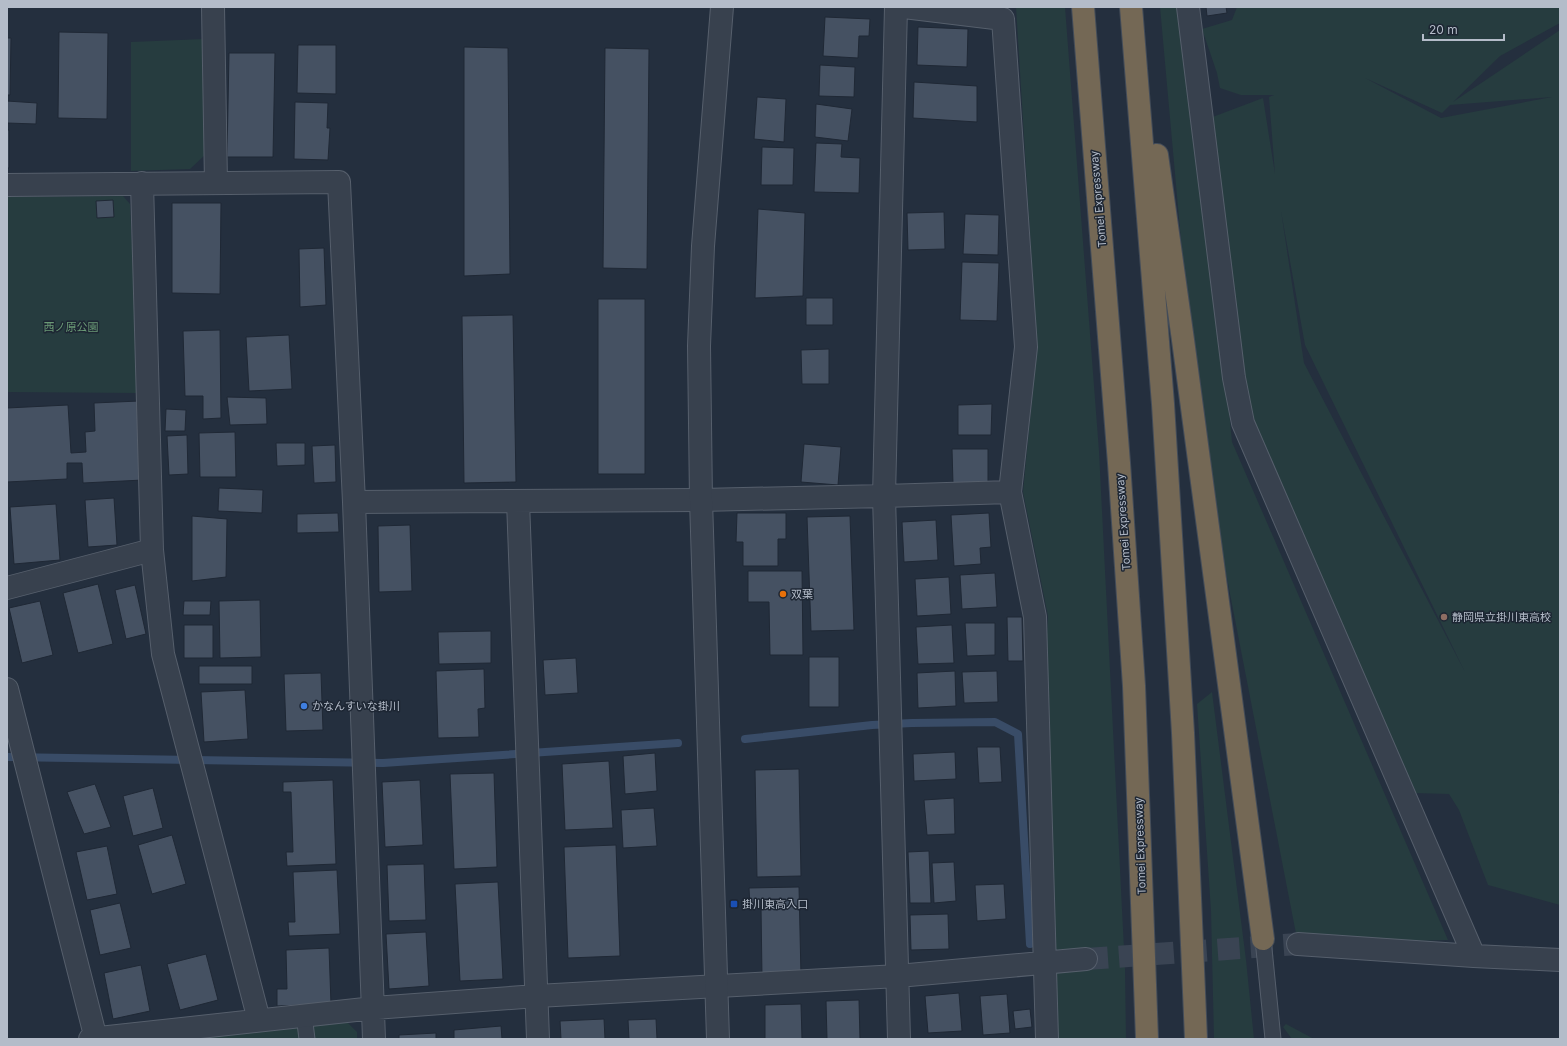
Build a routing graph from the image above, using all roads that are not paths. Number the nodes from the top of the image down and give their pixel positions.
1 (213, 7) edge
2 (722, 7) edge
3 (896, 7) edge
4 (904, 7) edge
5 (1082, 7) edge
6 (1131, 7) edge
7 (1136, 7) edge
8 (1188, 7) edge
9 (142, 183) junction
10 (216, 183) junction
11 (7, 185) edge
12 (1010, 492) junction
13 (884, 496) junction
14 (701, 500) junction
15 (518, 501) junction
16 (354, 502) junction
17 (152, 550) junction
18 (7, 588) edge
19 (7, 689) edge
20 (1263, 939) joint
21 (1298, 944) tunnel mouth
22 (1474, 956) junction
23 (1086, 959) tunnel mouth
24 (1560, 960) edge
25 (1045, 963) junction
26 (898, 976) junction
27 (716, 986) junction
28 (537, 996) junction
29 (374, 1008) junction
30 (304, 1015) junction
31 (259, 1020) junction
32 (94, 1039) edge
33 (307, 1039) edge
34 (374, 1039) edge
35 (538, 1039) edge
36 (718, 1039) edge
37 (899, 1039) edge
38 (1047, 1039) edge
39 (1147, 1039) edge
40 (1196, 1039) edge
41 (1273, 1039) edge

1 - 10 street
2 - 14 street
3 - 13 street
4 - 12 street
5 - 39 highway, Tomei Expressway
6 - 40 highway
7 - 20 highway
8 - 22 street
9 - 10 street
9 - 11 street
9 - 17 street
10 - 16 street
12 - 13 street
12 - 25 street
13 - 14 street
13 - 26 street
14 - 15 street
14 - 27 street
15 - 16 street
15 - 28 street
16 - 29 street
17 - 18 street
17 - 31 street
19 - 32 street
20 - 41 lane
21 - 22 street
22 - 24 street
23 - 25 street
25 - 26 street
25 - 38 street
26 - 27 street
26 - 37 street
27 - 28 street
27 - 36 street
28 - 29 street
28 - 35 street
29 - 30 street
29 - 34 street
30 - 31 street
30 - 33 lane
31 - 32 street

